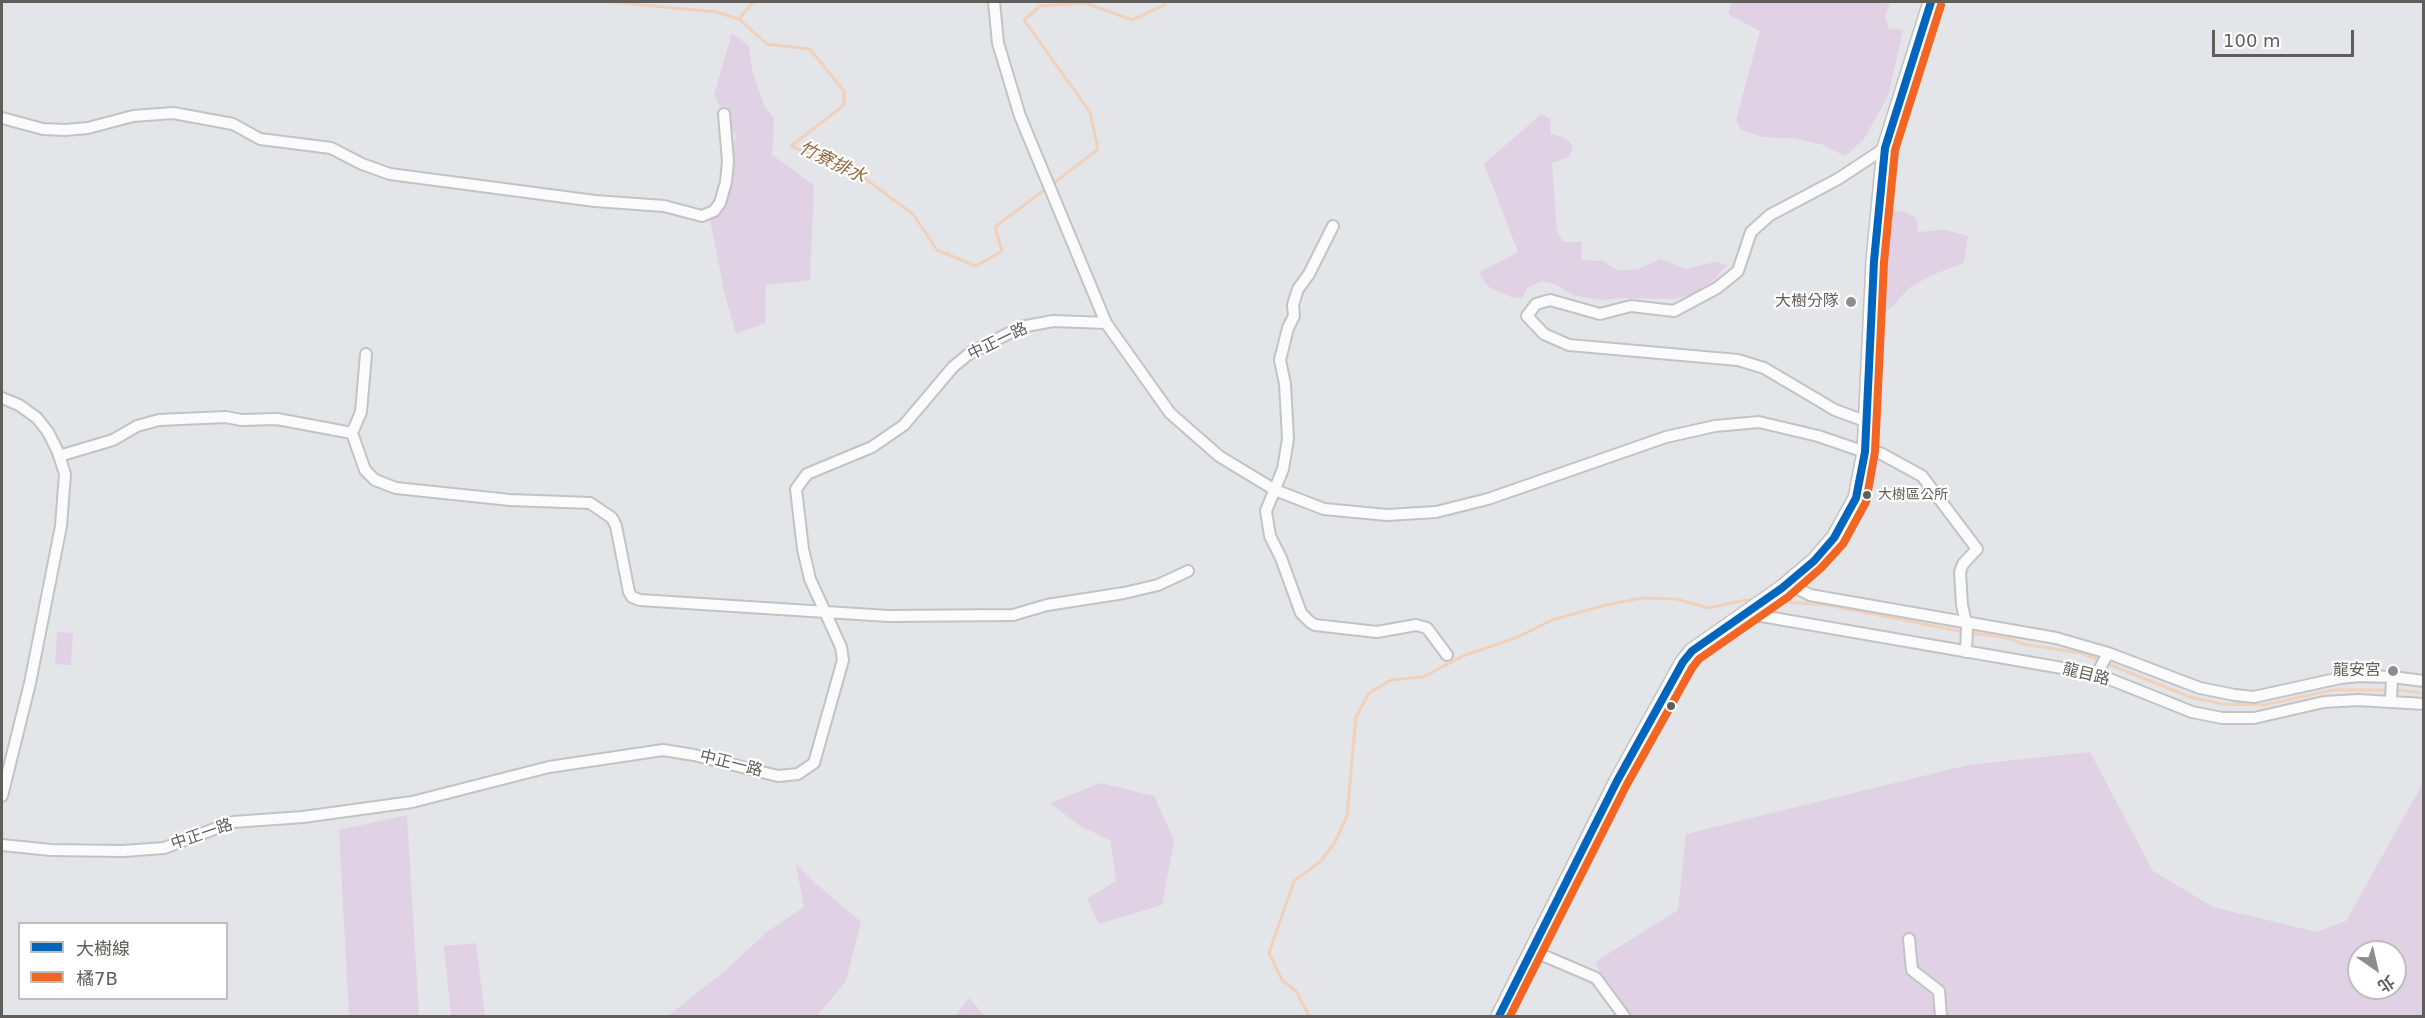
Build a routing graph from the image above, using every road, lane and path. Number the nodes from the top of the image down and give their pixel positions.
1 (1930, 2) edge
2 (997, 4) edge
3 (724, 114) dead end
4 (2, 118) edge
5 (1886, 148) junction
6 (1333, 225) dead end
7 (1106, 323) junction
8 (366, 354) dead end
9 (2, 399) edge
10 (1865, 421) junction
11 (351, 434) junction
12 (1865, 452) junction
13 (59, 456) junction
14 (1275, 490) junction
15 (1188, 571) dead end
16 (1784, 586) junction
17 (825, 612) junction
18 (1744, 614) junction
19 (1966, 624) junction
20 (1966, 648) junction
21 (1448, 655) dead end
22 (2108, 655) junction
23 (2099, 671) junction
24 (2392, 679) junction
25 (2424, 681) edge
26 (2314, 694) junction
27 (2254, 699) junction
28 (2391, 699) junction
29 (2424, 704) edge
30 (2254, 715) junction
31 (2, 796) edge
32 (2, 844) edge
33 (1909, 939) dead end
34 (1533, 951) junction
35 (1499, 1017) edge
36 (1624, 1017) edge
37 (1941, 1017) edge

1 - 5 street
2 - 7 street
3 - 4 street
5 - 10 street
5 - 10 street
6 - 14 street
7 - 14 street
7 - 17 street, 中正一路
8 - 11 street
9 - 13 street
10 - 12 street
11 - 13 street
11 - 17 street
12 - 14 street
12 - 16 street
12 - 19 street
13 - 31 street
14 - 21 street
15 - 17 street
16 - 18 street
16 - 19 street, 龍目路
17 - 32 street, 中正一路
18 - 20 street, 龍目路
18 - 34 street
19 - 20 street
19 - 22 street, 龍目路
20 - 23 street, 龍目路
22 - 23 street
22 - 27 street, 龍目路
23 - 30 street, 龍目路
24 - 25 street, 龍目路
24 - 26 street, 龍目路
24 - 28 street
26 - 27 street, 龍目路
26 - 28 street, 龍目路
26 - 30 street, 龍目路
27 - 30 street
28 - 29 street, 龍目路
33 - 37 street
34 - 35 street
34 - 36 street

